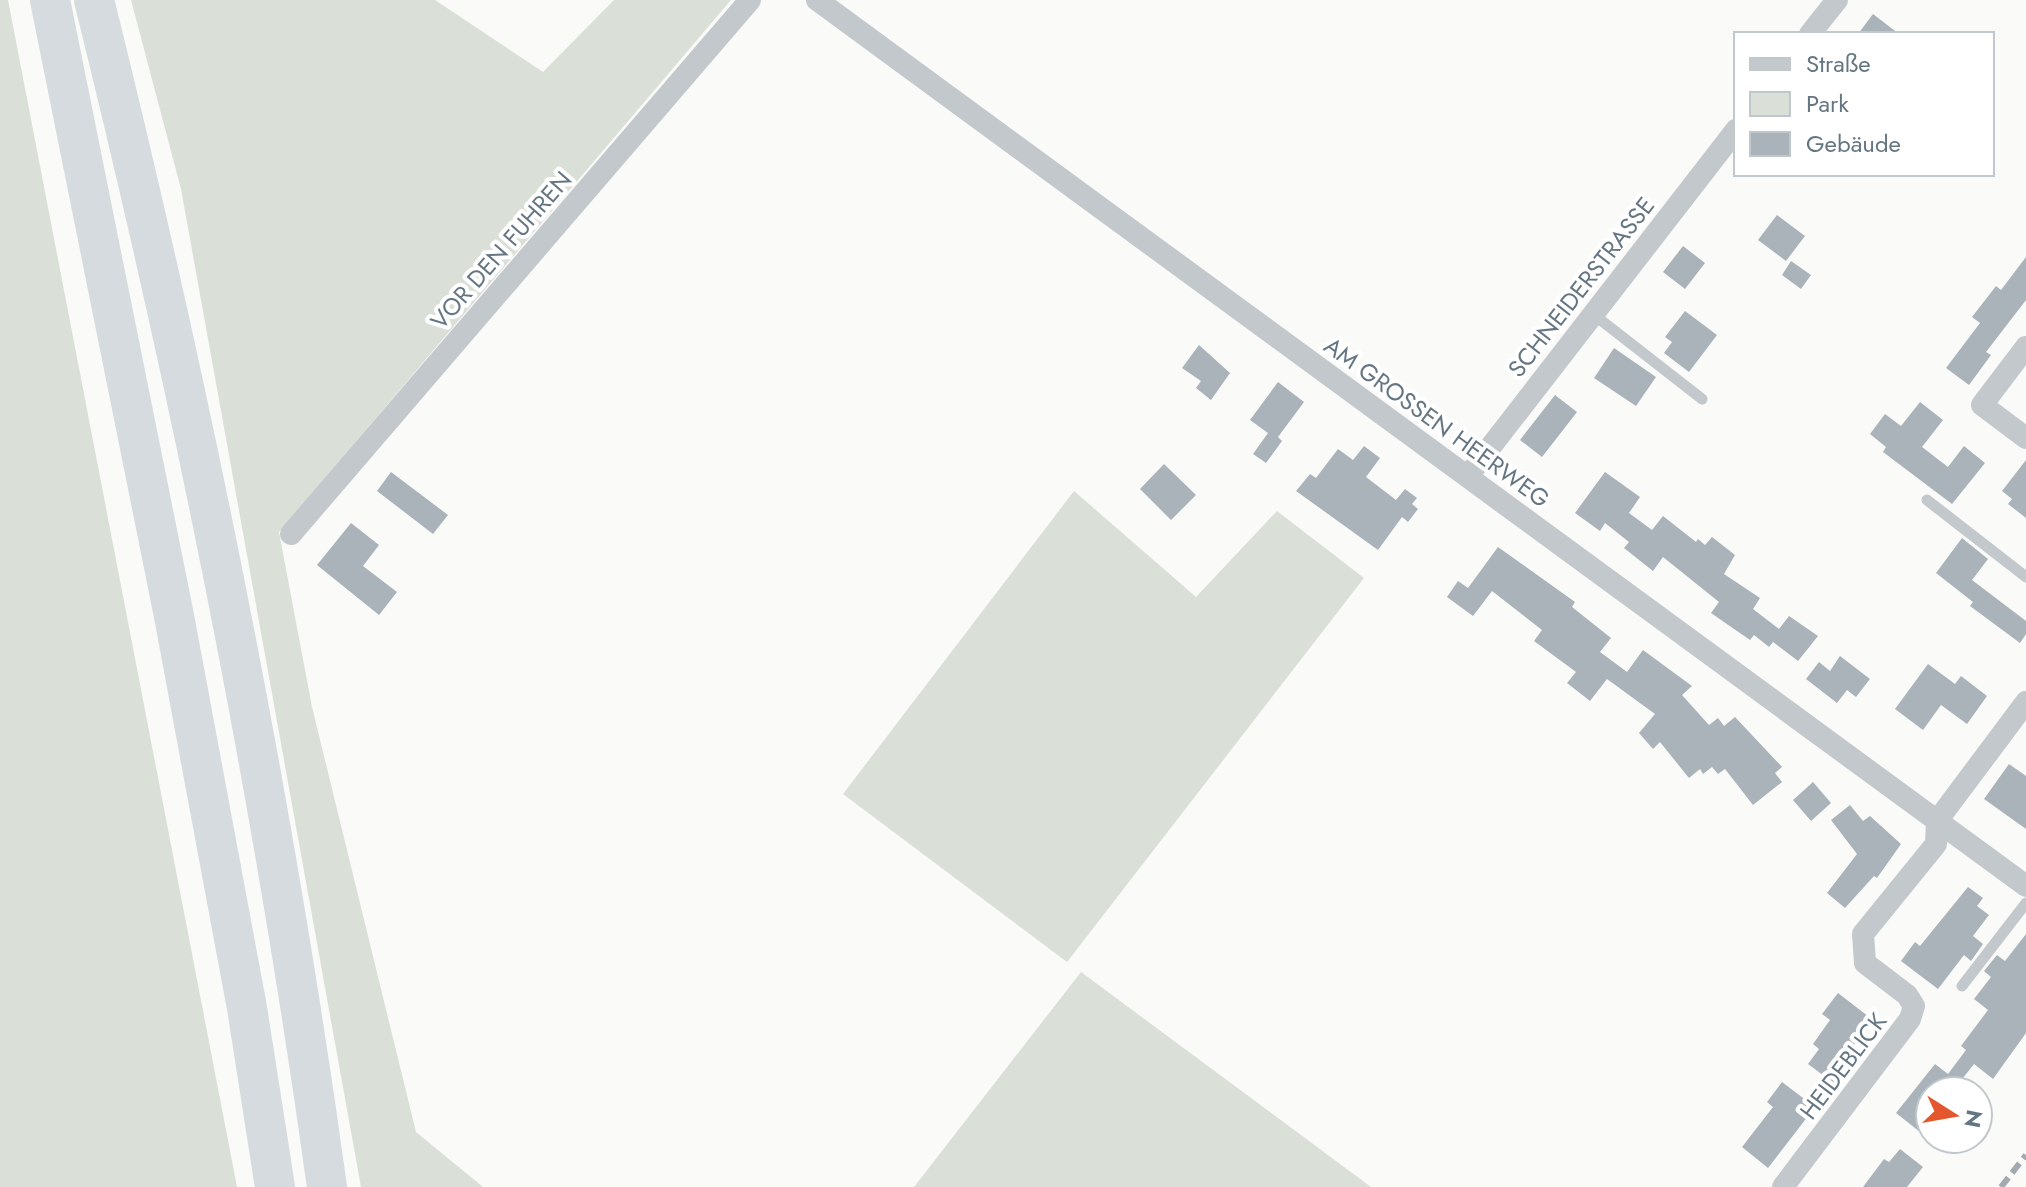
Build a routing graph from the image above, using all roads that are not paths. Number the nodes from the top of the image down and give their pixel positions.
1 (50, 0) edge
2 (94, 0) edge
3 (750, 0) edge
4 (817, 0) edge
5 (1837, 0) edge
6 (1812, 32) edge
7 (1734, 133) edge
8 (1593, 314) junction
9 (2026, 347) edge
10 (1702, 399) dead end
11 (2026, 438) edge
12 (1468, 476) junction
13 (1927, 500) dead end
14 (291, 534) dead end
15 (2026, 577) edge
16 (2026, 702) edge
17 (1937, 821) junction
18 (2026, 886) edge
19 (2026, 903) edge
20 (1962, 986) dead end
21 (275, 1187) edge
22 (327, 1187) edge
23 (1783, 1187) edge

1 - 21 highway
2 - 22 highway
3 - 14 street, VOR DEN FUHREN
4 - 12 street, AM GROSSEN HEERWEG
5 - 6 street
7 - 8 street, SCHNEIDERSTRASSE
8 - 10 lane
8 - 12 street, SCHNEIDERSTRASSE
9 - 11 street
12 - 17 street, AM GROSSEN HEERWEG
13 - 15 lane
16 - 17 street, HEIDEBLICK
17 - 18 street, AM GROSSEN HEERWEG
17 - 23 street, HEIDEBLICK
19 - 20 lane

